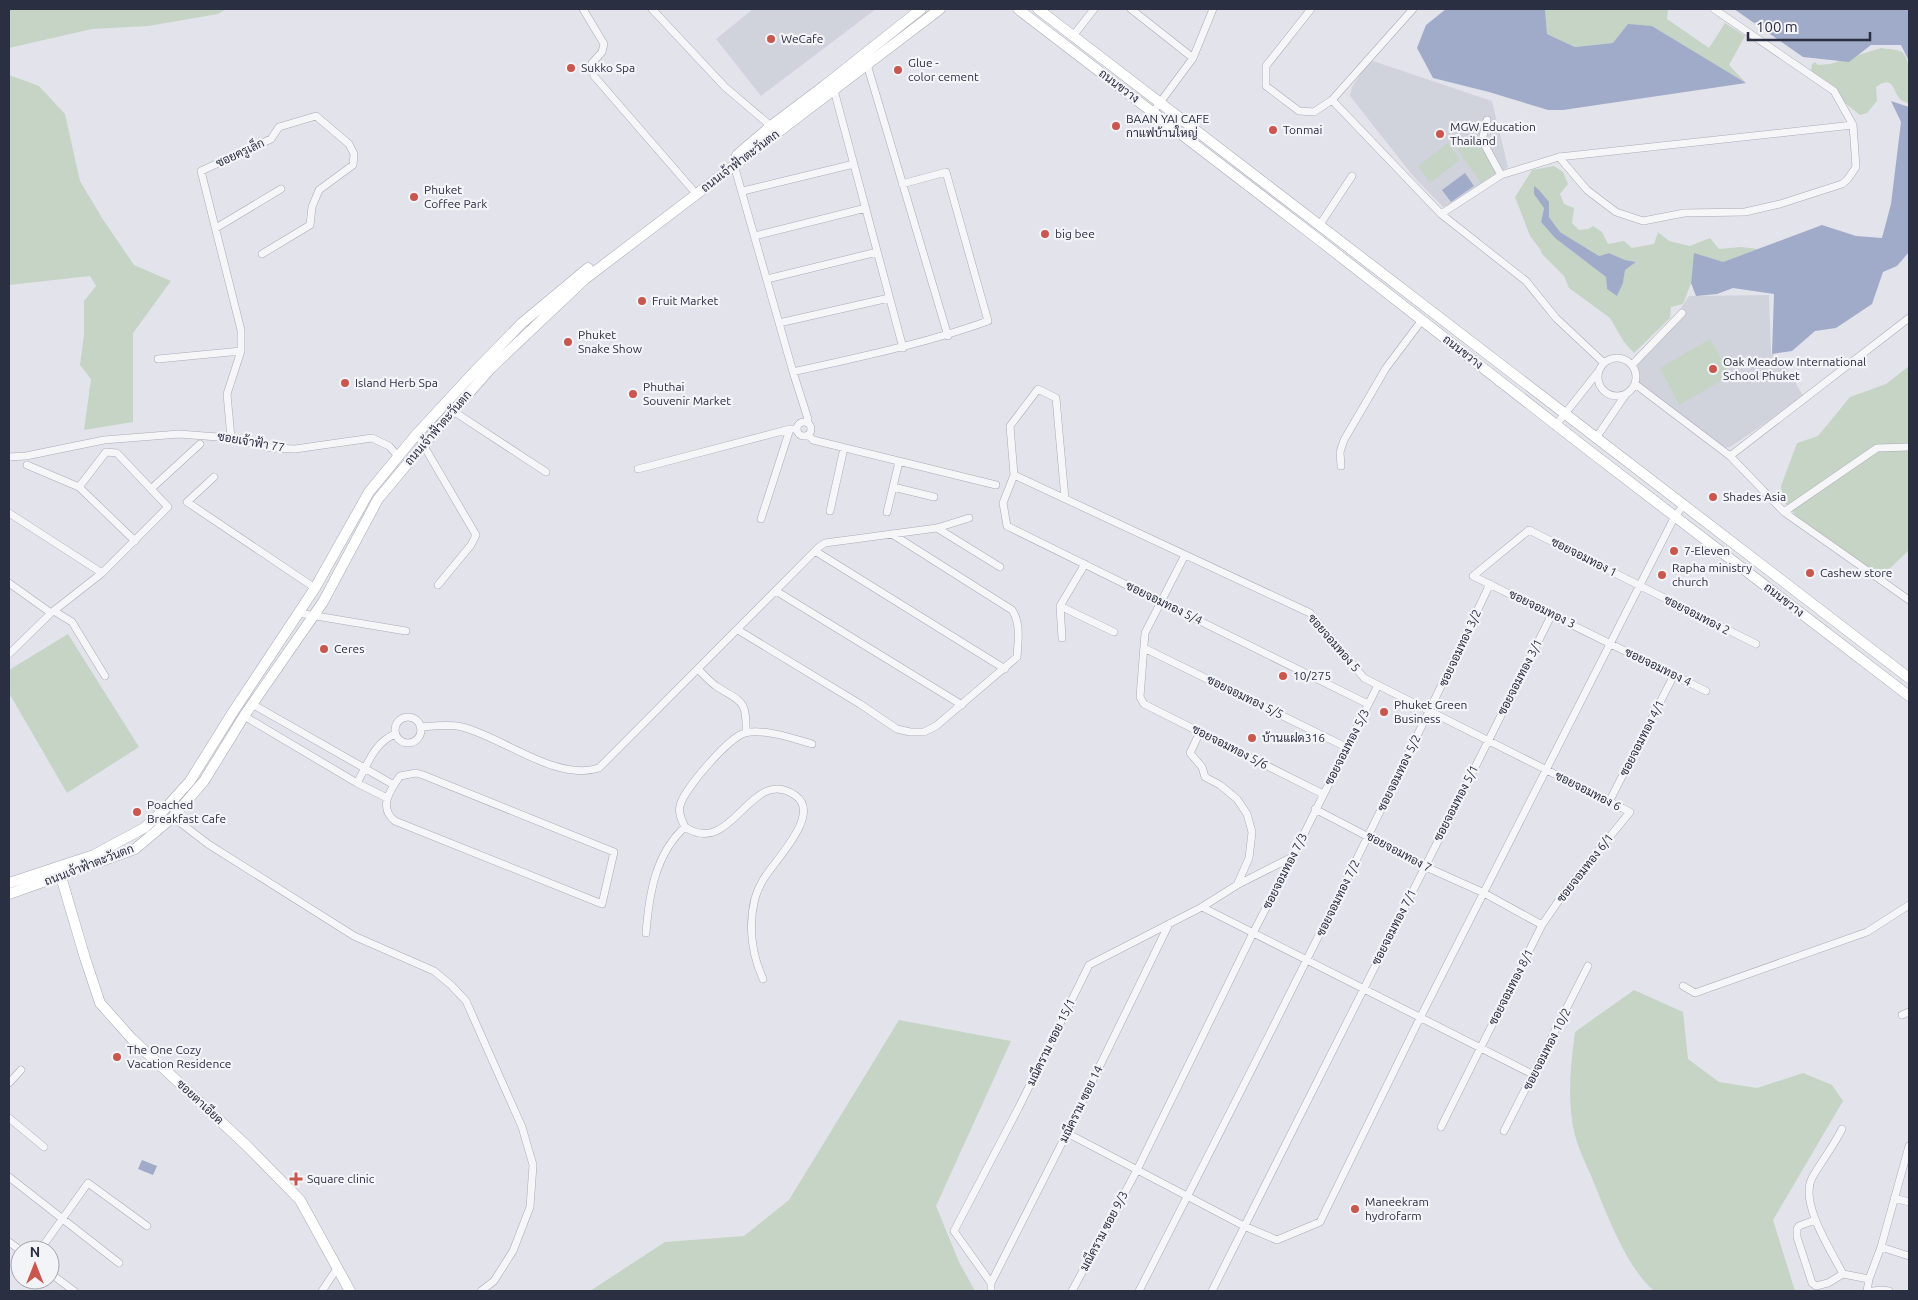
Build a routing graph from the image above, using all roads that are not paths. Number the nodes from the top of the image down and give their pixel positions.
1 (583, 9) edge
2 (652, 9) edge
3 (921, 9) edge
4 (940, 9) edge
5 (1018, 9) edge
6 (1038, 9) edge
7 (1094, 9) edge
8 (1132, 9) edge
9 (1311, 9) edge
10 (1413, 9) edge
11 (1714, 9) edge
12 (1210, 10) edge
13 (1073, 36) junction
14 (1193, 58) junction
15 (865, 60) junction
16 (834, 90) junction
17 (1332, 100) junction
18 (1159, 103) junction
19 (1152, 112) junction
20 (1488, 120) dead end
21 (1853, 125) junction
22 (771, 126) junction
23 (1559, 157) junction
24 (854, 164) junction
25 (734, 165) junction
26 (1501, 175) junction
27 (1352, 176) dead end
28 (902, 184) junction
29 (281, 188) dead end
30 (692, 189) junction
31 (743, 191) junction
32 (866, 208) junction
33 (1441, 214) junction
34 (1319, 226) junction
35 (216, 228) junction
36 (755, 236) junction
37 (877, 252) junction
38 (262, 254) dead end
39 (767, 279) junction
40 (1401, 289) junction
41 (889, 298) junction
42 (1393, 298) junction
43 (1682, 313) dead end
44 (1909, 318) edge
45 (1422, 320) junction
46 (780, 323) junction
47 (948, 336) junction
48 (903, 348) junction
49 (241, 351) junction
50 (158, 359) dead end
51 (1604, 363) junction
52 (1632, 365) junction
53 (1599, 371) junction
54 (793, 372) junction
55 (1635, 384) junction
56 (1626, 394) junction
57 (448, 408) junction
58 (1564, 414) junction
59 (807, 423) junction
60 (1556, 425) junction
61 (793, 429) junction
62 (808, 435) junction
63 (415, 436) junction
64 (231, 438) junction
65 (1596, 438) junction
66 (200, 444) dead end
67 (424, 444) junction
68 (1909, 447) edge
69 (844, 448) junction
70 (398, 456) junction
71 (1730, 456) junction
72 (9, 457) edge
73 (899, 462) junction
74 (27, 465) dead end
75 (1341, 466) dead end
76 (638, 469) dead end
77 (546, 472) dead end
78 (1014, 475) junction
79 (214, 477) dead end
80 (996, 485) dead end
81 (79, 487) junction
82 (893, 488) junction
83 (151, 489) junction
84 (934, 497) dead end
85 (1065, 499) junction
86 (1684, 506) junction
87 (830, 511) dead end
88 (887, 512) dead end
89 (1784, 512) junction
90 (9, 513) edge
91 (1674, 516) junction
92 (969, 518) dead end
93 (761, 519) dead end
94 (937, 528) junction
95 (1528, 530) joint
96 (892, 534) junction
97 (135, 541) junction
98 (815, 551) junction
99 (1185, 554) junction
100 (1085, 564) junction
101 (1000, 567) dead end
102 (102, 573) junction
103 (9, 583) edge
104 (1490, 584) junction
105 (1787, 584) junction
106 (438, 585) dead end
107 (1639, 586) junction
108 (315, 588) junction
109 (776, 591) junction
110 (1777, 594) junction
111 (1909, 600) edge
112 (1160, 601) junction
113 (1060, 606) junction
114 (52, 612) junction
115 (298, 612) junction
116 (1552, 614) junction
117 (314, 616) junction
118 (738, 630) junction
119 (406, 631) dead end
120 (1114, 632) dead end
121 (1062, 638) dead end
122 (1610, 644) junction
123 (1756, 644) dead end
124 (1144, 648) junction
125 (9, 652) edge
126 (698, 669) junction
127 (1005, 669) junction
128 (1674, 675) junction
129 (105, 676) dead end
130 (1909, 678) edge
131 (1378, 685) junction
132 (1706, 691) dead end
133 (1909, 694) edge
134 (252, 704) junction
135 (1368, 704) junction
136 (962, 705) junction
137 (1430, 711) junction
138 (244, 716) junction
139 (420, 727) junction
140 (746, 732) junction
141 (1200, 732) junction
142 (395, 734) junction
143 (1487, 740) junction
144 (812, 744) dead end
145 (1346, 747) junction
146 (364, 770) junction
147 (1546, 770) junction
148 (357, 783) junction
149 (394, 785) junction
150 (1323, 794) junction
151 (387, 798) junction
152 (1609, 802) junction
153 (1315, 809) junction
154 (1630, 812) joint
155 (174, 817) junction
156 (685, 827) junction
157 (1369, 836) junction
158 (1292, 857) junction
159 (1424, 866) junction
160 (60, 871) junction
161 (9, 883) edge
162 (1237, 885) junction
163 (1484, 893) junction
164 (9, 894) edge
165 (1909, 905) edge
166 (1202, 907) junction
167 (1169, 924) junction
168 (1542, 925) junction
169 (646, 933) dead end
170 (1253, 933) junction
171 (1307, 960) junction
172 (1588, 966) dead end
173 (763, 979) dead end
174 (1683, 986) dead end
175 (1363, 989) junction
176 (1420, 1018) junction
177 (1480, 1048) junction
178 (21, 1070) dead end
179 (1534, 1076) junction
180 (9, 1084) edge
181 (9, 1118) edge
182 (1442, 1127) dead end
183 (1842, 1129) dead end
184 (1504, 1131) dead end
185 (1067, 1133) junction
186 (44, 1147) dead end
187 (1909, 1148) edge
188 (1137, 1170) junction
189 (9, 1178) edge
190 (1187, 1197) junction
191 (1894, 1198) junction
192 (1909, 1202) edge
193 (63, 1218) junction
194 (1815, 1220) junction
195 (147, 1226) dead end
196 (1244, 1226) junction
197 (47, 1240) edge
198 (1881, 1247) junction
199 (1909, 1256) edge
200 (119, 1262) dead end
201 (338, 1267) junction
202 (1843, 1274) junction
203 (1869, 1279) junction
204 (60, 1280) edge
205 (991, 1287) edge
206 (74, 1291) edge
207 (322, 1291) edge
208 (350, 1291) edge
209 (481, 1291) edge
210 (1072, 1291) edge
211 (1139, 1291) edge
212 (1212, 1291) edge
213 (1867, 1291) edge
214 (1873, 1291) edge
215 (1889, 1291) edge

1 - 30 street
2 - 22 street
3 - 15 main road, ถนนเจ้าฟ้าตะวันตก
4 - 15 main road, ถนนเจ้าฟ้าตะวันตก
5 - 19 main road, ถนนขวาง
6 - 13 main road, ถนนขวาง
7 - 13 street
8 - 14 street
9 - 17 street
10 - 17 street
11 - 21 street
12 - 14 street
13 - 18 main road, ถนนขวาง
14 - 18 street
15 - 16 main road, ถนนเจ้าฟ้าตะวันตก
15 - 22 main road, ถนนเจ้าฟ้าตะวันตก
15 - 28 street
16 - 24 street
16 - 25 main road, ถนนเจ้าฟ้าตะวันตก
17 - 33 street
18 - 19 street
18 - 34 main road, ถนนขวาง
19 - 42 main road, ถนนขวาง
20 - 26 street
21 - 23 street
21 - 23 street
22 - 30 main road, ถนนเจ้าฟ้าตะวันตก
23 - 26 street
24 - 31 street
24 - 32 street
25 - 31 street
25 - 57 main road, ถนนเจ้าฟ้าตะวันตก
26 - 33 street
27 - 34 street
28 - 47 street
28 - 47 street
29 - 35 street
30 - 57 main road, ถนนเจ้าฟ้าตะวันตก
31 - 36 street
32 - 36 street
32 - 37 street
33 - 51 street
34 - 40 main road, ถนนขวาง
35 - 38 street, ซอยครูเล็ก
35 - 49 street, ซอยครูเล็ก
36 - 39 street
37 - 39 street
37 - 41 street
39 - 46 street
40 - 42 main road
40 - 58 main road, ถนนขวาง
41 - 46 street
41 - 48 street
42 - 45 main road, ถนนขวาง
43 - 52 street
44 - 71 street
45 - 60 main road, ถนนขวาง
45 - 75 street
46 - 54 street
47 - 48 street
48 - 54 street
49 - 50 street
49 - 64 street, ซอยครูเล็ก
51 - 52 street
51 - 53 street
52 - 55 street
53 - 56 street
53 - 58 street
54 - 59 street
55 - 56 street
55 - 71 street
56 - 65 street
57 - 63 main road, ถนนเจ้าฟ้าตะวันตก
57 - 67 main road, ถนนเจ้าฟ้าตะวันตก
57 - 77 street
58 - 60 street
58 - 65 main road, ถนนขวาง
59 - 61 street
59 - 62 street
60 - 91 main road, ถนนขวาง
61 - 62 street
61 - 76 street
61 - 93 street
62 - 69 street
63 - 67 street
63 - 70 main road, ถนนเจ้าฟ้าตะวันตก
64 - 70 street, ซอยเจ้าฟ้า 77
64 - 72 street, ซอยเจ้าฟ้า 77
65 - 86 main road, ถนนขวาง
66 - 83 street
67 - 106 street
67 - 117 main road, ถนนเจ้าฟ้าตะวันตก
68 - 89 street
69 - 73 street
69 - 87 street
70 - 108 main road, ถนนเจ้าฟ้าตะวันตก
71 - 89 street
73 - 80 street
73 - 82 street
74 - 81 street
78 - 85 street, ซอยจอมทอง 5
78 - 85 street
78 - 100 street, ซอยจอมทอง 5/4
79 - 108 street
81 - 83 street
81 - 97 street
82 - 84 street
82 - 88 street
83 - 97 street
85 - 99 street, ซอยจอมทอง 5
86 - 91 street
86 - 105 main road, ถนนขวาง
89 - 111 street
90 - 102 street
91 - 107 street
91 - 110 main road, ถนนขวาง
92 - 94 street
94 - 96 street
94 - 101 street
95 - 104 street, ซอยจอมทอง 3
95 - 107 street, ซอยจอมทอง 1
96 - 98 street
96 - 127 street
97 - 102 street
98 - 109 street
98 - 127 street
99 - 112 street
99 - 131 street, ซอยจอมทอง 5
100 - 112 street, ซอยจอมทอง 5/4
100 - 113 street
102 - 114 street
103 - 114 street
104 - 116 street, ซอยจอมทอง 3
104 - 137 street, ซอยจอมทอง 3/2
105 - 110 main road
105 - 130 main road, ถนนขวาง
107 - 122 street
107 - 123 street, ซอยจอมทอง 2
108 - 115 main road, ถนนเจ้าฟ้าตะวันตก
109 - 118 street
109 - 136 street
110 - 133 main road, ถนนขวาง
112 - 124 street
112 - 135 street, ซอยจอมทอง 5/4
113 - 120 street
113 - 121 street
114 - 125 street
114 - 129 street
115 - 117 street
115 - 160 main road, ถนนเจ้าฟ้าตะวันตก
116 - 122 street, ซอยจอมทอง 3
116 - 143 street, ซอยจอมทอง 3/1
117 - 119 street
117 - 134 main road, ถนนเจ้าฟ้าตะวันตก
118 - 126 street
118 - 136 street
122 - 128 street, ซอยจอมทอง 4
122 - 147 street
124 - 141 street, ซอยจอมทอง 5/6
124 - 145 street, ซอยจอมทอง 5/5
126 - 139 street
126 - 140 street
127 - 136 street
128 - 132 street, ซอยจอมทอง 4
128 - 152 street, ซอยจอมทอง 4/1
131 - 135 street, ซอยจอมทอง 5/3
131 - 137 street, ซอยจอมทอง 5
134 - 138 main road, ถนนเจ้าฟ้าตะวันตก
134 - 146 street
135 - 145 street, ซอยจอมทอง 5/3
137 - 143 street, ซอยจอมทอง 5
137 - 157 street, ซอยจอมทอง 5/2
138 - 148 street
138 - 155 main road, ถนนเจ้าฟ้าตะวันตก
139 - 142 street
139 - 142 street
140 - 144 street
140 - 156 street
141 - 150 street, ซอยจอมทอง 5/6
141 - 162 street
142 - 146 street
143 - 147 street, ซอยจอมทอง 5
143 - 159 street, ซอยจอมทอง 5/1
145 - 150 street, ซอยจอมทอง 5/3
146 - 148 street
146 - 149 street
147 - 152 street, ซอยจอมทอง 6
147 - 163 street
148 - 151 street
149 - 151 street
149 - 151 street
150 - 153 street, ซอยจอมทอง 5/3
152 - 154 street, ซอยจอมทอง 6
153 - 157 street, ซอยจอมทอง 7
153 - 158 street, ซอยจอมทอง 7/3
154 - 168 street, ซอยจอมทอง 6/1
155 - 160 main road, ถนนเจ้าฟ้าตะวันตก
155 - 209 street
156 - 169 street
156 - 173 street
157 - 159 street, ซอยจอมทอง 7
157 - 171 street, ซอยจอมทอง 7/2
158 - 162 street, มณีคราม ซอย 15/1
158 - 170 street, ซอยจอมทอง 7/3
159 - 163 street, ซอยจอมทอง 7
159 - 175 street, ซอยจอมทอง 7/1
160 - 161 main road, ถนนเจ้าฟ้าตะวันตก
160 - 164 main road, ถนนเจ้าฟ้าตะวันตก
160 - 201 main road, ซอยตาเอียด
162 - 166 street, มณีคราม ซอย 15/1
163 - 168 street, ซอยจอมทอง 7
163 - 176 street
165 - 174 street
166 - 167 street, มณีคราม ซอย 15/1
166 - 170 street
167 - 185 street, มณีคราม ซอย 14
167 - 205 street, มณีคราม ซอย 15/1
168 - 177 street, ซอยจอมทอง 8/1
170 - 171 street
170 - 188 street, ซอยจอมทอง 7/3
171 - 175 street
171 - 190 street, ซอยจอมทอง 7/2
172 - 179 street, ซอยจอมทอง 10/2
175 - 176 street
175 - 196 street, ซอยจอมทอง 7/1
176 - 177 street
176 - 196 street
177 - 179 street
177 - 182 street, ซอยจอมทอง 8/1
178 - 180 street
179 - 184 street, ซอยจอมทอง 10/2
181 - 186 street
183 - 194 street
185 - 188 street
185 - 205 street, มณีคราม ซอย 14
187 - 191 street
188 - 190 street
188 - 210 street, มณีคราม ซอย 9/3
189 - 193 street
190 - 196 street
190 - 211 street, ซอยจอมทอง 7/2
191 - 192 street
191 - 198 street
193 - 195 street
193 - 197 street
193 - 200 street
194 - 202 street
194 - 202 street
196 - 212 street, ซอยจอมทอง 7/1
198 - 199 street
198 - 203 street
201 - 207 street
201 - 208 main road, ซอยตาเอียด
202 - 203 street
203 - 213 street
204 - 206 street
214 - 215 street

